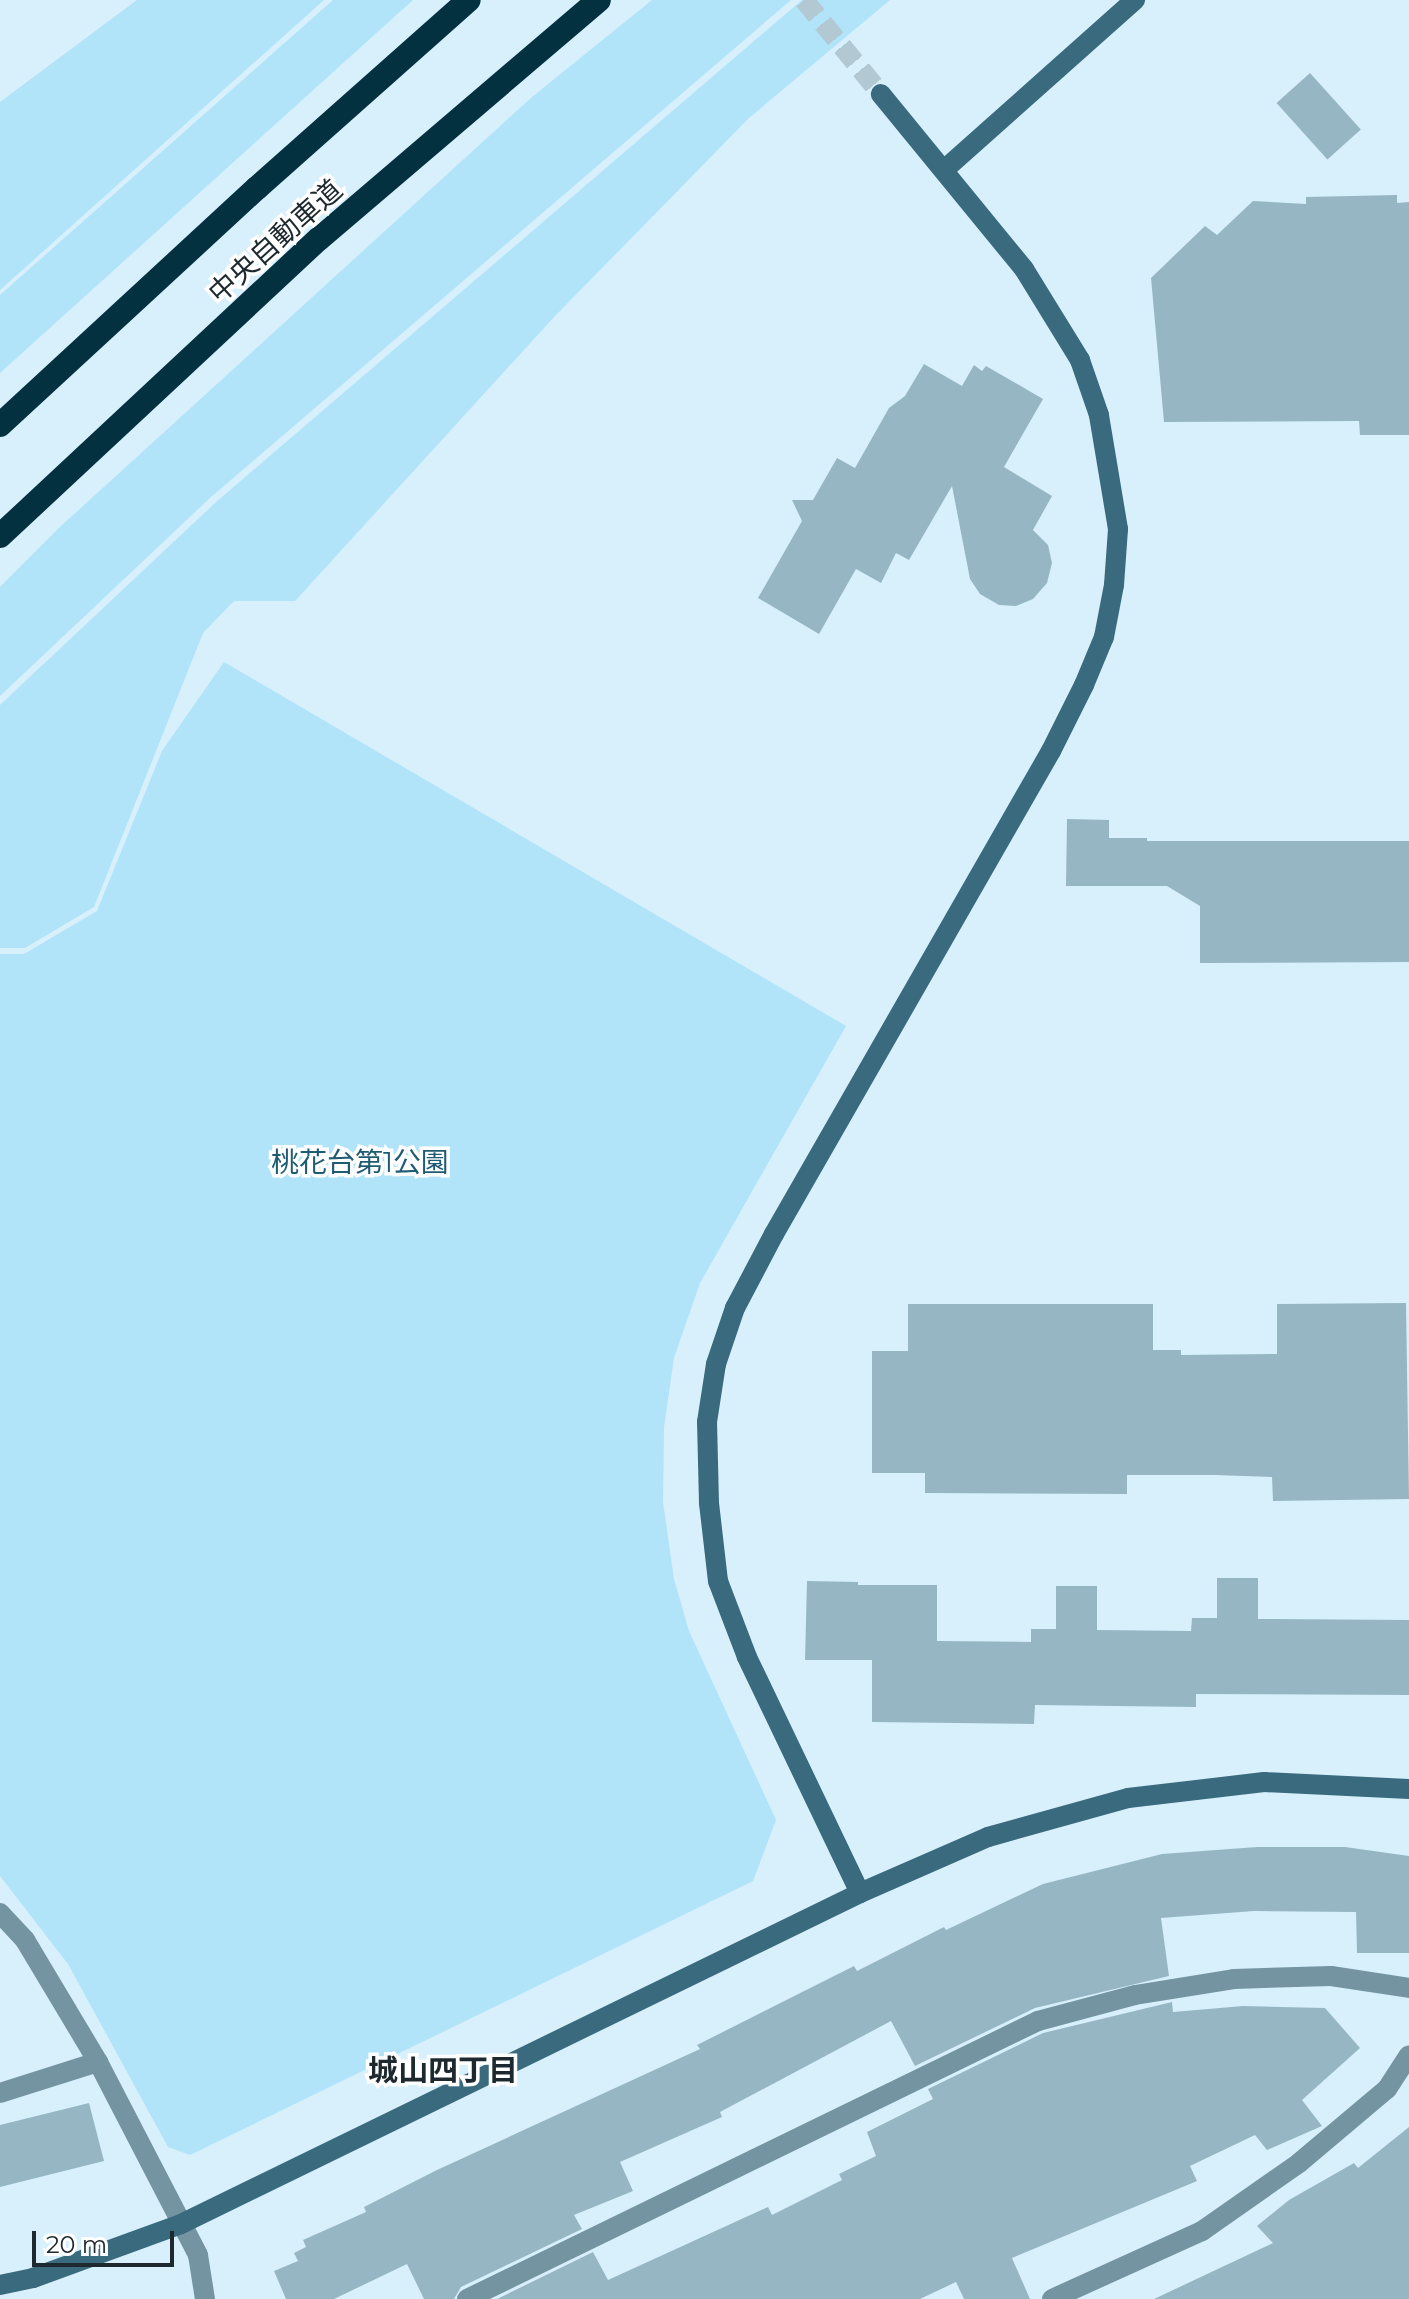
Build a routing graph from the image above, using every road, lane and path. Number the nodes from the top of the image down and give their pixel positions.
1 (469, 0) edge
2 (599, 0) edge
3 (1135, 0) edge
4 (881, 94) tunnel mouth
5 (944, 170) junction
6 (0, 425) edge
7 (0, 536) edge
8 (1409, 1789) edge
9 (860, 1893) junction
10 (0, 1913) edge
11 (1409, 1988) edge
12 (1409, 2055) edge
13 (98, 2062) junction
14 (0, 2093) edge
15 (181, 2224) junction
16 (0, 2285) edge
17 (205, 2299) edge
18 (467, 2299) edge
19 (1052, 2299) edge

1 - 6 highway, 中央自動車道
2 - 7 highway, 中央自動車道
3 - 5 street
4 - 5 street
5 - 9 street
8 - 9 street
9 - 15 street
10 - 13 street
11 - 18 street
12 - 19 street
13 - 14 street
13 - 15 street
15 - 16 street
15 - 17 street

